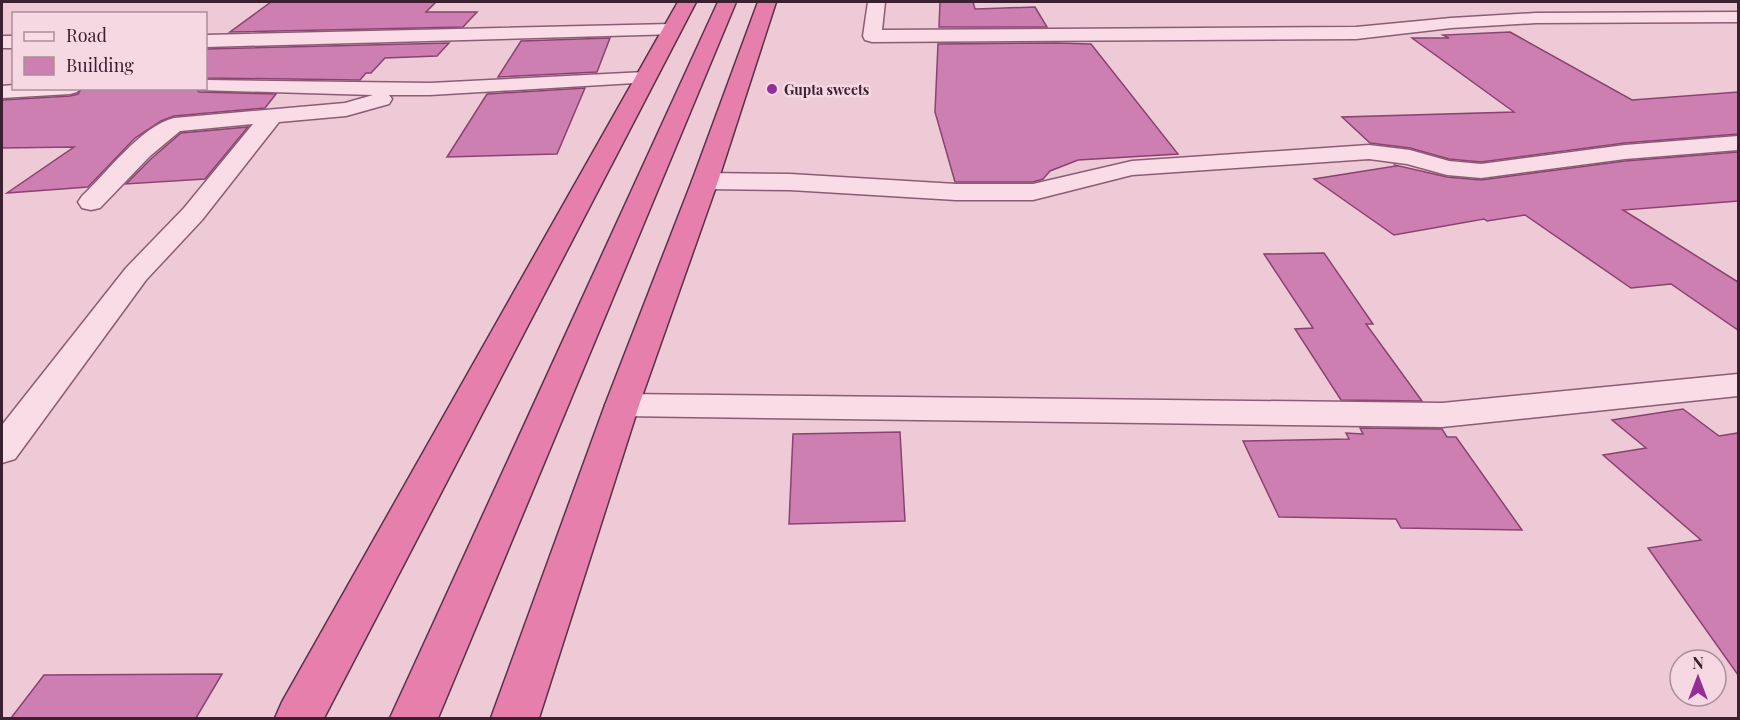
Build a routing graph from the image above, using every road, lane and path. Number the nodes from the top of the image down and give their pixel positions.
1 (687, 2) edge
2 (727, 2) edge
3 (767, 2) edge
4 (876, 2) edge
5 (1738, 17) edge
6 (671, 30) junction
7 (207, 40) edge
8 (645, 78) junction
9 (207, 86) edge
10 (414, 88) junction
11 (36, 90) edge
12 (2, 92) edge
13 (273, 115) junction
14 (1738, 143) edge
15 (705, 181) junction
16 (91, 202) dead end
17 (1738, 385) edge
18 (622, 405) junction
19 (2, 450) edge
20 (299, 718) edge
21 (414, 718) edge
22 (514, 718) edge

1 - 6 highway
2 - 21 highway
3 - 15 highway
4 - 5 street
6 - 7 street
6 - 8 highway
8 - 10 street
8 - 20 highway
9 - 10 street
10 - 13 street
11 - 12 street
13 - 16 street
13 - 19 street
14 - 15 street
15 - 18 highway
17 - 18 street
18 - 22 highway

